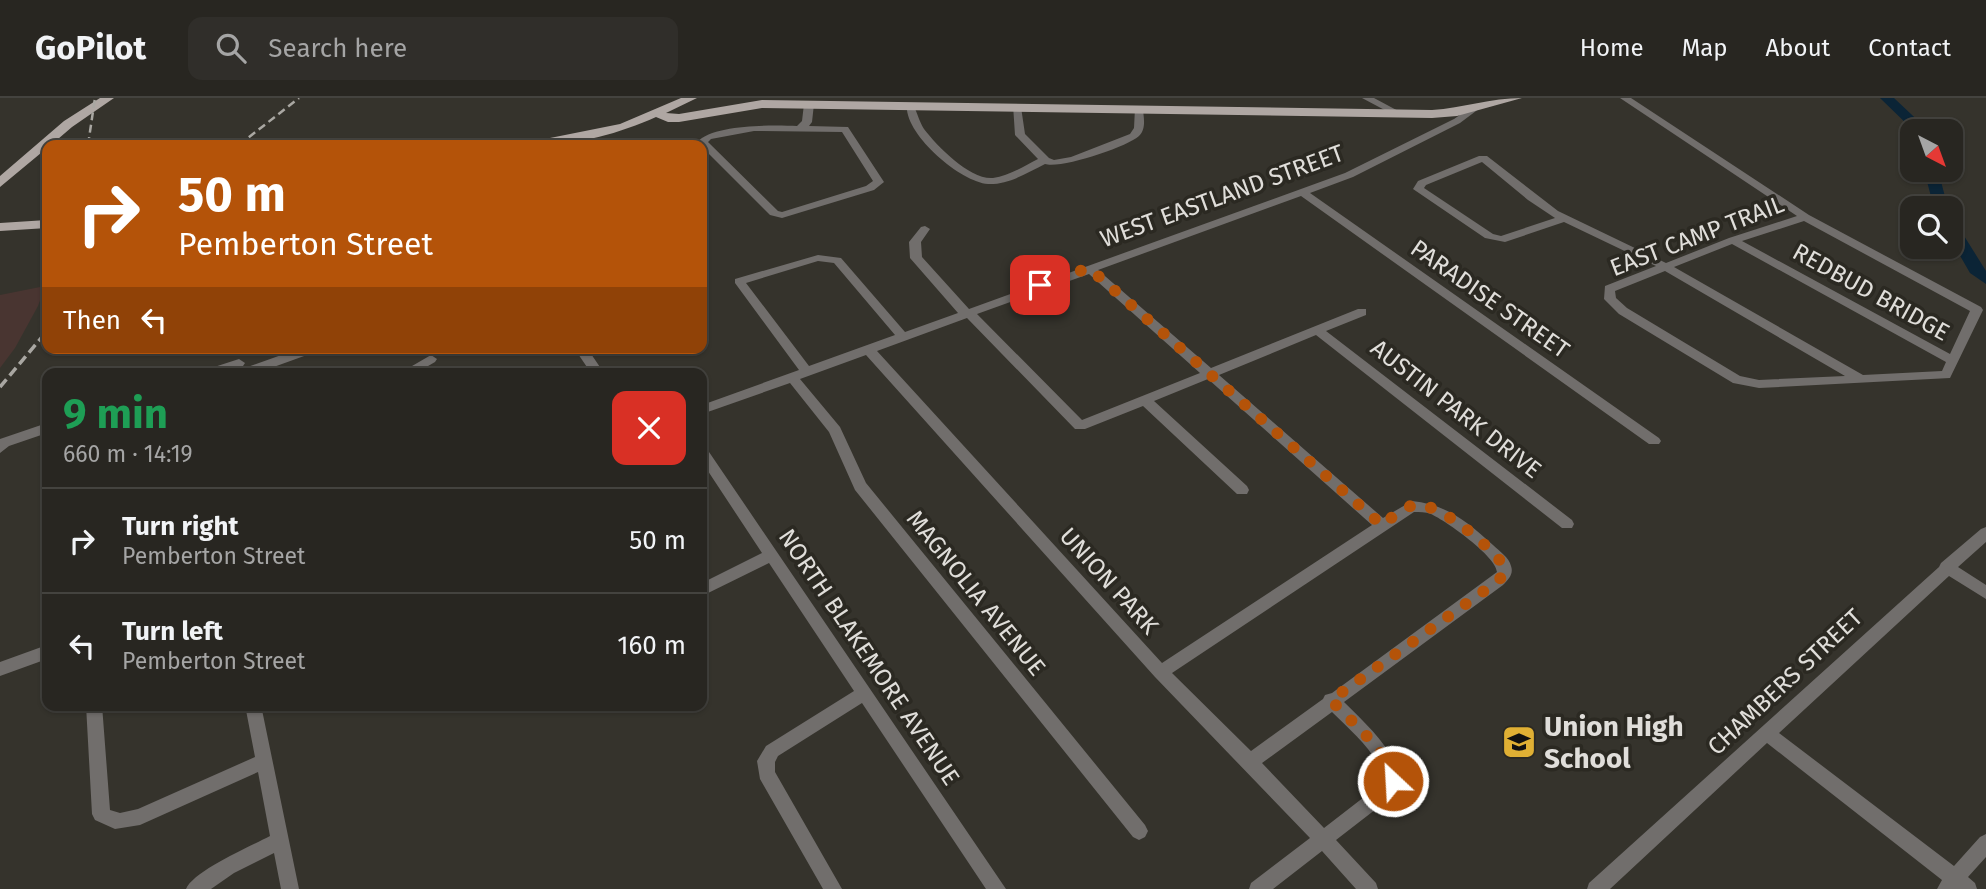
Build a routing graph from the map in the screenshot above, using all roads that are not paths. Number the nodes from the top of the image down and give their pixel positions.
1 (108, 98) edge
2 (691, 98) edge
3 (1367, 98) edge
4 (1516, 98) edge
5 (1625, 98) edge
6 (808, 106) junction
7 (910, 106) junction
8 (1016, 107) junction
9 (1473, 109) junction
10 (1138, 110) junction
11 (657, 113) junction
12 (1397, 113) junction
13 (801, 126) junction
14 (50, 140) edge
15 (562, 140) edge
16 (704, 140) edge
17 (42, 147) edge
18 (707, 147) edge
19 (1045, 160) junction
20 (0, 183) edge
21 (1302, 192) junction
22 (1805, 217) junction
23 (1564, 218) junction
24 (42, 224) edge
25 (0, 227) edge
26 (925, 229) dead end
27 (1733, 240) junction
28 (1664, 267) junction
29 (1089, 268) junction
30 (966, 312) junction
31 (1362, 312) dead end
32 (1317, 330) junction
33 (902, 336) junction
34 (868, 349) junction
35 (293, 354) edge
36 (431, 359) dead end
37 (1953, 361) junction
38 (244, 368) edge
39 (415, 368) edge
40 (806, 371) junction
41 (1211, 374) junction
42 (791, 376) junction
43 (1862, 379) junction
44 (1145, 400) junction
45 (707, 408) edge
46 (42, 430) edge
47 (1654, 441) dead end
48 (2, 446) edge
49 (707, 460) edge
50 (1242, 490) dead end
51 (1567, 524) dead end
52 (1382, 525) junction
53 (1986, 533) edge
54 (770, 556) junction
55 (1946, 567) junction
56 (707, 588) edge
57 (1986, 593) edge
58 (42, 654) edge
59 (0, 669) edge
60 (1161, 672) junction
61 (864, 693) junction
62 (1331, 700) junction
63 (94, 711) edge
64 (254, 711) edge
65 (1767, 733) junction
66 (264, 761) junction
67 (1250, 762) junction
68 (1139, 831) dead end
69 (1323, 838) junction
70 (280, 841) junction
71 (1986, 843) edge
72 (1956, 886) edge
73 (195, 889) edge
74 (290, 889) edge
75 (833, 889) edge
76 (997, 889) edge
77 (1258, 889) edge
78 (1369, 889) edge
79 (1596, 889) edge

1 - 14 main road
2 - 11 main road
3 - 12 street
4 - 9 main road, WEST EASTLAND STREET
5 - 22 street, EAST CAMP TRAIL
6 - 7 main road, WEST EASTLAND STREET
6 - 11 main road, WEST EASTLAND STREET
6 - 13 street
7 - 8 main road, WEST EASTLAND STREET
7 - 19 street
8 - 10 main road, WEST EASTLAND STREET
8 - 19 street
9 - 12 main road, WEST EASTLAND STREET
9 - 21 street, WEST EASTLAND STREET
10 - 12 main road, WEST EASTLAND STREET
10 - 19 street
11 - 15 main road
13 - 16 street
13 - 18 street
17 - 20 main road
21 - 29 street, WEST EASTLAND STREET
21 - 47 street, PARADISE STREET
22 - 27 street, EAST CAMP TRAIL
22 - 37 street, EAST CAMP TRAIL
23 - 23 street
23 - 28 street
24 - 25 main road
26 - 30 street
27 - 28 street, EAST CAMP TRAIL
27 - 37 street, REDBUD BRIDGE
28 - 43 street
28 - 43 street, EAST CAMP TRAIL
29 - 30 street, WEST EASTLAND STREET
29 - 41 street
30 - 33 street, WEST EASTLAND STREET
30 - 44 street
31 - 32 street
32 - 41 street
32 - 51 street, AUSTIN PARK DRIVE
33 - 34 street, WEST EASTLAND STREET
33 - 40 street
34 - 40 street, WEST EASTLAND STREET
34 - 60 street, UNION PARK
35 - 38 street
36 - 39 street
37 - 43 street, EAST CAMP TRAIL
40 - 42 street, WEST EASTLAND STREET
41 - 44 street
41 - 52 street
42 - 45 street, WEST EASTLAND STREET
42 - 68 street, MAGNOLIA AVENUE
44 - 50 street
46 - 48 street
49 - 54 street, NORTH BLAKEMORE AVENUE
52 - 60 street
52 - 62 street
53 - 55 street, CHAMBERS STREET
54 - 56 street
54 - 61 street, NORTH BLAKEMORE AVENUE
55 - 57 street
55 - 65 street, CHAMBERS STREET
58 - 59 street
60 - 67 street, UNION PARK
61 - 75 street
61 - 76 street, NORTH BLAKEMORE AVENUE
62 - 67 street
62 - 69 street
63 - 66 street
64 - 66 street
65 - 72 street
65 - 79 street, CHAMBERS STREET
66 - 70 street
67 - 69 street, UNION PARK
69 - 77 street
69 - 78 street, UNION PARK
70 - 73 street
70 - 74 street
71 - 72 street

